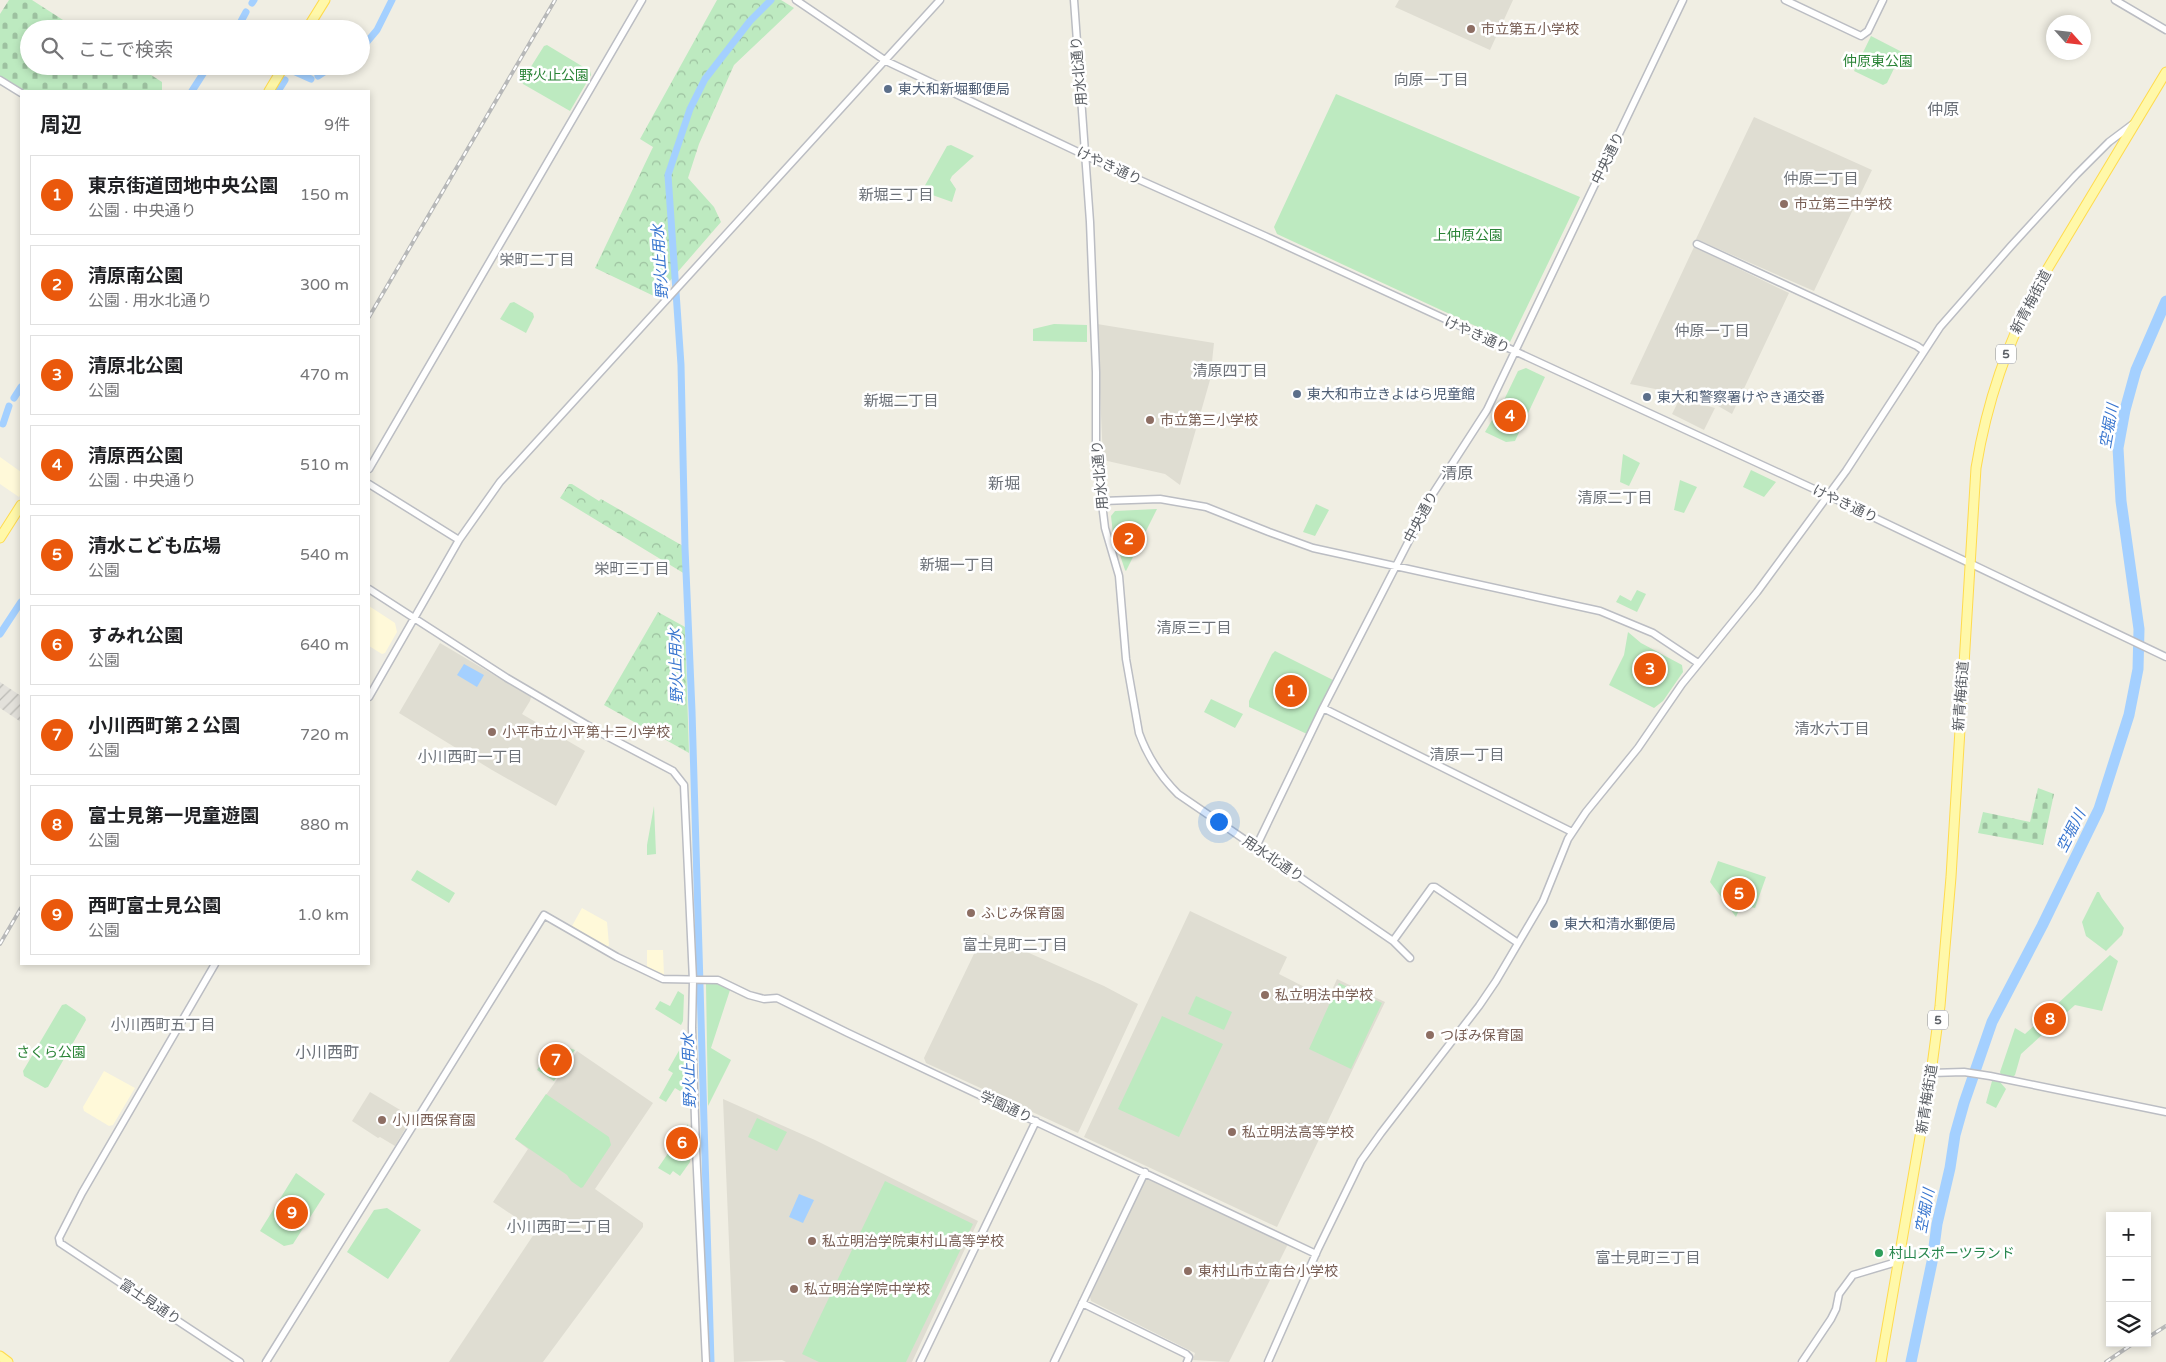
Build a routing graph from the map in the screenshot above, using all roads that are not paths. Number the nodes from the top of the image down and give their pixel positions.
1 (325, 0) edge
2 (642, 0) edge
3 (796, 0) edge
4 (940, 0) edge
5 (1074, 0) edge
6 (1682, 0) edge
7 (1785, 0) edge
8 (1883, 0) edge
9 (2115, 0) edge
10 (313, 20) edge
11 (2166, 30) edge
12 (886, 60) junction
13 (2166, 72) edge
14 (279, 75) edge
15 (0, 80) edge
16 (270, 90) edge
17 (20, 92) edge
18 (2134, 124) junction
19 (1086, 155) junction
20 (1697, 244) dead end
21 (1924, 351) junction
22 (1515, 352) junction
23 (370, 467) edge
24 (370, 485) edge
25 (1827, 495) junction
26 (1102, 500) junction
27 (20, 507) edge
28 (0, 538) edge
29 (459, 540) junction
30 (1970, 562) junction
31 (1396, 566) junction
32 (370, 590) edge
33 (415, 617) junction
34 (2166, 656) edge
35 (1698, 663) junction
36 (370, 695) edge
37 (1323, 708) junction
38 (1572, 832) junction
39 (1256, 847) junction
40 (1393, 941) junction
41 (1518, 943) junction
42 (1410, 958) dead end
43 (214, 965) edge
44 (695, 980) junction
45 (1931, 1073) junction
46 (2166, 1112) edge
47 (1036, 1121) junction
48 (1145, 1172) junction
49 (1316, 1254) junction
50 (1900, 1261) junction
51 (1082, 1303) junction
52 (0, 1356) edge
53 (8, 1362) edge
54 (240, 1362) edge
55 (266, 1362) edge
56 (706, 1362) edge
57 (920, 1362) edge
58 (1054, 1362) edge
59 (1187, 1362) edge
60 (1268, 1362) edge
61 (1802, 1362) edge
62 (1881, 1362) edge

1 - 10 main road
2 - 23 street
3 - 12 street, けやき通り
4 - 12 street
5 - 19 street, 用水北通り
6 - 22 street, 中央通り
7 - 8 street
9 - 11 street
12 - 19 street, けやき通り
12 - 29 street
13 - 18 main road, 新青梅街道 / 5
14 - 16 main road
15 - 17 street
18 - 21 street
18 - 30 main road, 新青梅街道 / 5
19 - 22 street, けやき通り
19 - 26 street, 用水北通り
20 - 21 street
21 - 25 street
22 - 25 street, けやき通り
22 - 31 street, 中央通り
24 - 29 street
25 - 30 street, けやき通り
25 - 35 street
26 - 31 street
26 - 39 street, 用水北通り
27 - 28 main road
29 - 33 street
30 - 34 street, けやき通り
30 - 45 main road, 新青梅街道 / 5
31 - 35 street
31 - 37 street, 中央通り
32 - 33 street
33 - 36 street
33 - 44 street
35 - 38 street
37 - 38 street
37 - 39 street, 中央通り
38 - 41 street
39 - 40 street, 用水北通り
40 - 41 street
40 - 42 street, 用水北通り
41 - 49 street
43 - 54 street, 富士見通り
44 - 47 street, 学園通り
44 - 55 street, 学園通り
44 - 56 street
45 - 46 street
45 - 50 main road, 新青梅街道 / 5
47 - 48 street, 学園通り
47 - 57 street
48 - 49 street, 学園通り
48 - 51 street
49 - 60 street
50 - 61 street
50 - 62 main road, 新青梅街道 / 5
51 - 58 street
51 - 59 street
52 - 53 main road

